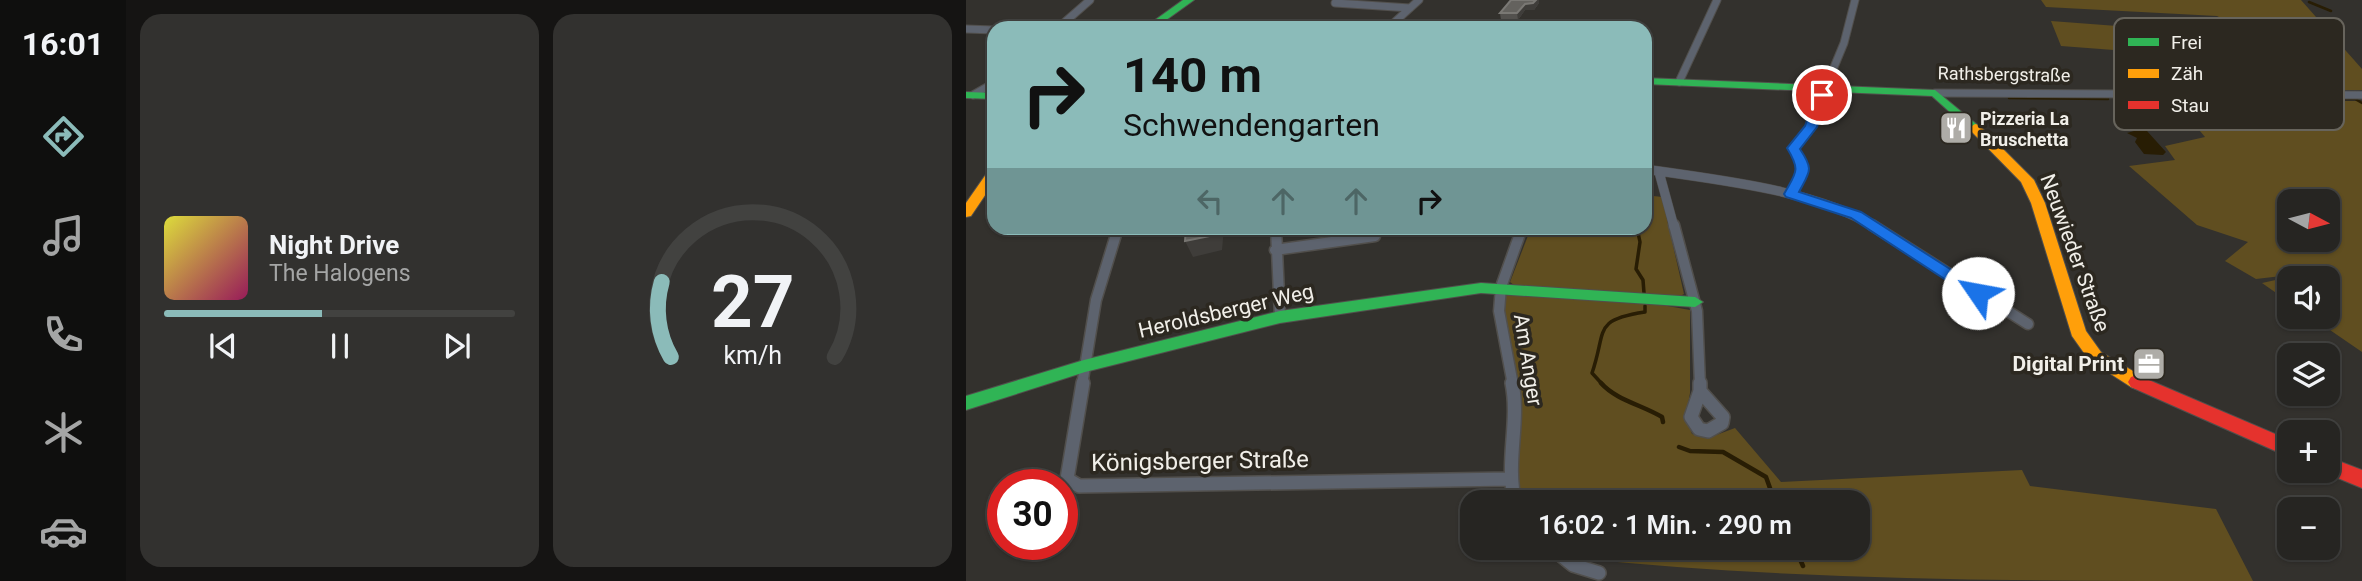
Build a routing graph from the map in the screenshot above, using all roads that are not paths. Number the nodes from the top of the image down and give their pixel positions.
1 (1090, 0) edge
2 (1189, 0) edge
3 (1419, 0) edge
4 (1717, 0) edge
5 (1855, 0) edge
6 (1335, 4) dead end
7 (1410, 8) junction
8 (1065, 21) edge
9 (1159, 21) edge
10 (1396, 21) edge
11 (966, 29) edge
12 (987, 30) edge
13 (1652, 81) edge
14 (1679, 82) junction
15 (987, 86) edge
16 (1825, 87) junction
17 (1935, 93) junction
18 (2114, 94) edge
19 (969, 95) edge
20 (2344, 95) edge
21 (2362, 95) edge
22 (987, 96) edge
23 (1652, 170) edge
24 (1659, 172) junction
25 (987, 183) edge
26 (1791, 194) junction
27 (966, 213) edge
28 (1116, 235) edge
29 (1276, 235) edge
30 (1520, 235) edge
31 (1375, 236) dead end
32 (1275, 250) junction
33 (1501, 287) junction
34 (1695, 302) junction
35 (1280, 317) junction
36 (2028, 324) dead end
37 (1084, 366) junction
38 (1700, 391) dead end
39 (966, 403) edge
40 (2277, 444) edge
41 (2340, 470) edge
42 (1509, 479) junction
43 (2362, 479) edge
44 (1512, 490) edge
45 (1567, 560) edge
46 (1599, 573) dead end

1 - 8 street
2 - 9 street
3 - 7 street
4 - 14 street
5 - 16 street
6 - 7 street
7 - 10 street
11 - 12 street
13 - 14 street, Rathsbergstraße
14 - 16 street, Rathsbergstraße
15 - 19 street
16 - 17 street, Rathsbergstraße
16 - 26 street
17 - 18 street, Rathsbergstraße
17 - 40 street, Neuwieder Straße
19 - 22 street
20 - 21 street, Rathsbergstraße
23 - 24 street
24 - 26 street
24 - 34 street
25 - 27 street
26 - 36 street
28 - 37 street, Königsberger Straße
29 - 32 street
30 - 33 street, Am Anger
31 - 32 street
32 - 35 street
33 - 34 street, Heroldsberger Weg
33 - 35 street, Heroldsberger Weg
33 - 42 street, Am Anger
34 - 38 street
35 - 37 street, Heroldsberger Weg
37 - 39 street, Heroldsberger Weg
37 - 42 street, Königsberger Straße
41 - 43 street
42 - 44 street, Am Anger
45 - 46 street

